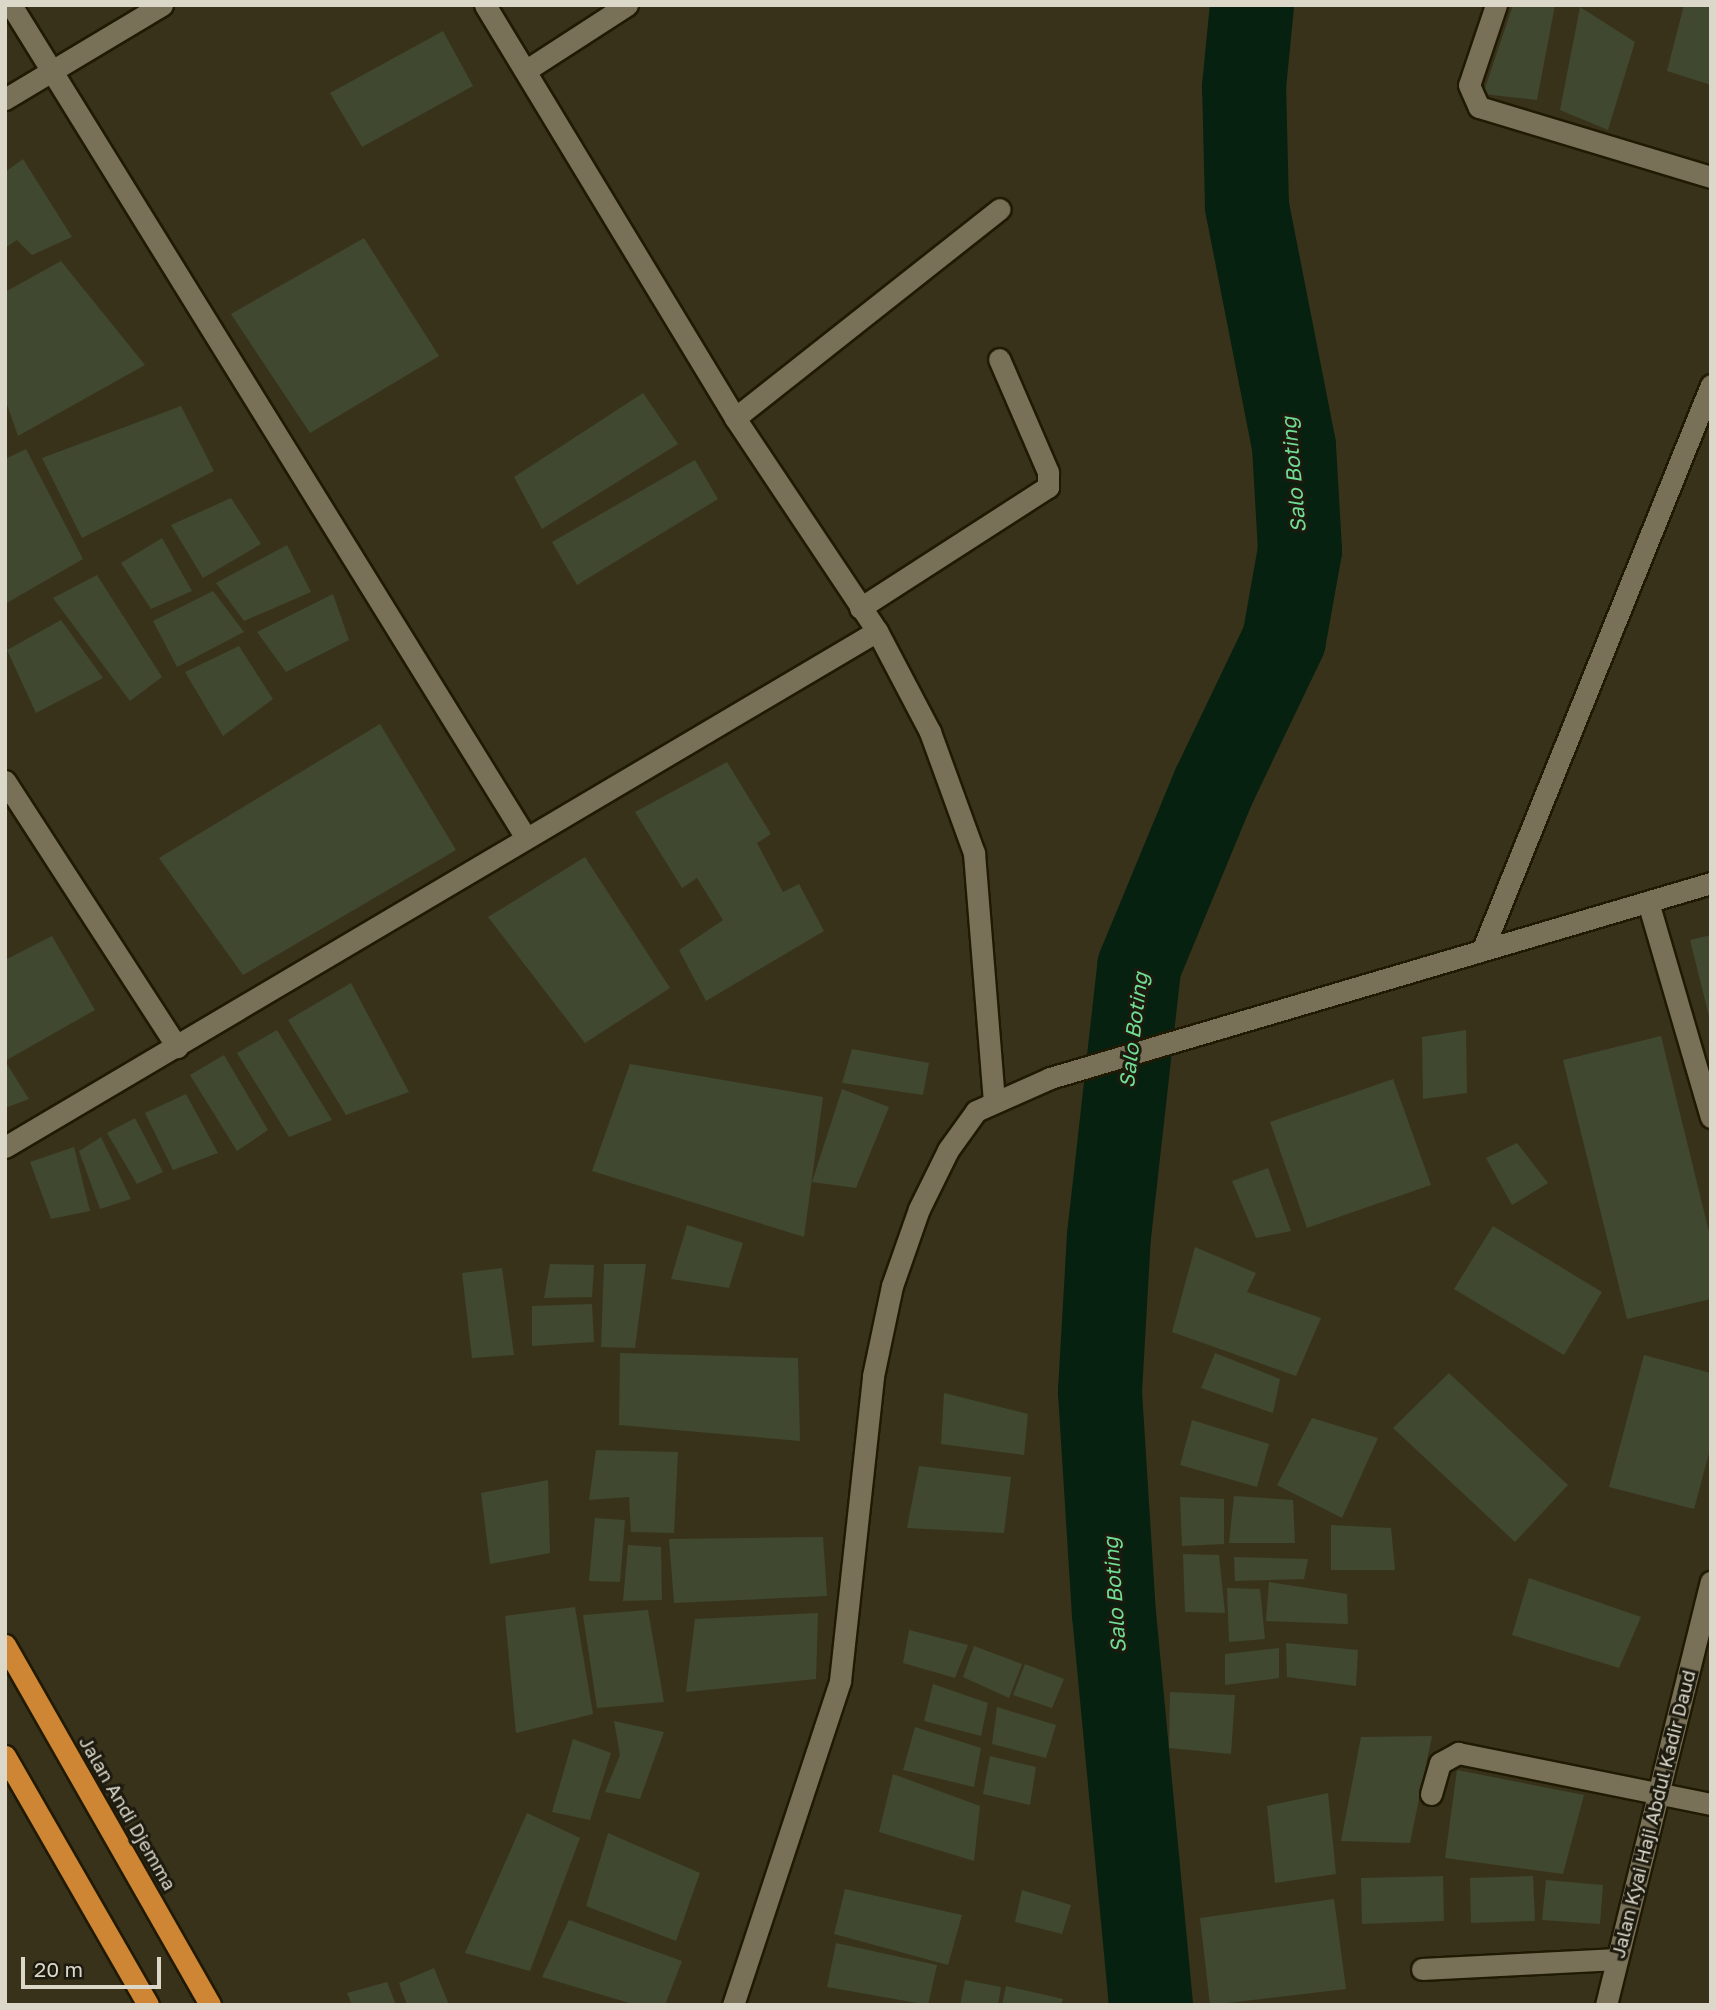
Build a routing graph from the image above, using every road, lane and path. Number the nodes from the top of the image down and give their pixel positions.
1 (11, 5) edge
2 (162, 5) edge
3 (485, 5) edge
4 (626, 5) edge
5 (1496, 5) edge
6 (528, 69) junction
7 (54, 71) junction
8 (5, 99) edge
9 (1711, 177) edge
10 (1000, 209) dead end
11 (999, 359) dead end
12 (1711, 384) edge
13 (735, 418) junction
14 (860, 608) junction
15 (877, 631) junction
16 (5, 781) edge
17 (526, 838) junction
18 (1711, 883) edge
19 (1648, 902) junction
20 (1484, 946) junction
21 (177, 1047) junction
22 (994, 1099) junction
23 (1711, 1116) edge
24 (5, 1146) edge
25 (1711, 1582) edge
26 (5, 1645) edge
27 (5, 1756) edge
28 (1431, 1794) dead end
29 (1658, 1794) junction
30 (1711, 1804) edge
31 (1617, 1959) junction
32 (1422, 1969) dead end
33 (207, 2004) edge
34 (148, 2005) edge
35 (733, 2005) edge
36 (1606, 2005) edge

1 - 7 street
2 - 7 street
3 - 6 street
4 - 6 street
5 - 9 street
6 - 13 street
7 - 8 street
7 - 17 street
10 - 13 street
11 - 14 street
12 - 20 street
13 - 14 street
14 - 15 street
15 - 17 street
15 - 22 street
16 - 21 street
17 - 21 street
18 - 19 street
19 - 20 street
19 - 23 street
20 - 22 street
21 - 24 street
22 - 35 street
25 - 29 street, Jalan Kyai Haji Abdul Kadir Daud
26 - 33 highway, Jalan Andi Djemma
27 - 34 highway
28 - 29 street
29 - 30 street
29 - 31 street, Jalan Kyai Haji Abdul Kadir Daud
31 - 32 street
31 - 36 street, Jalan Kyai Haji Abdul Kadir Daud

